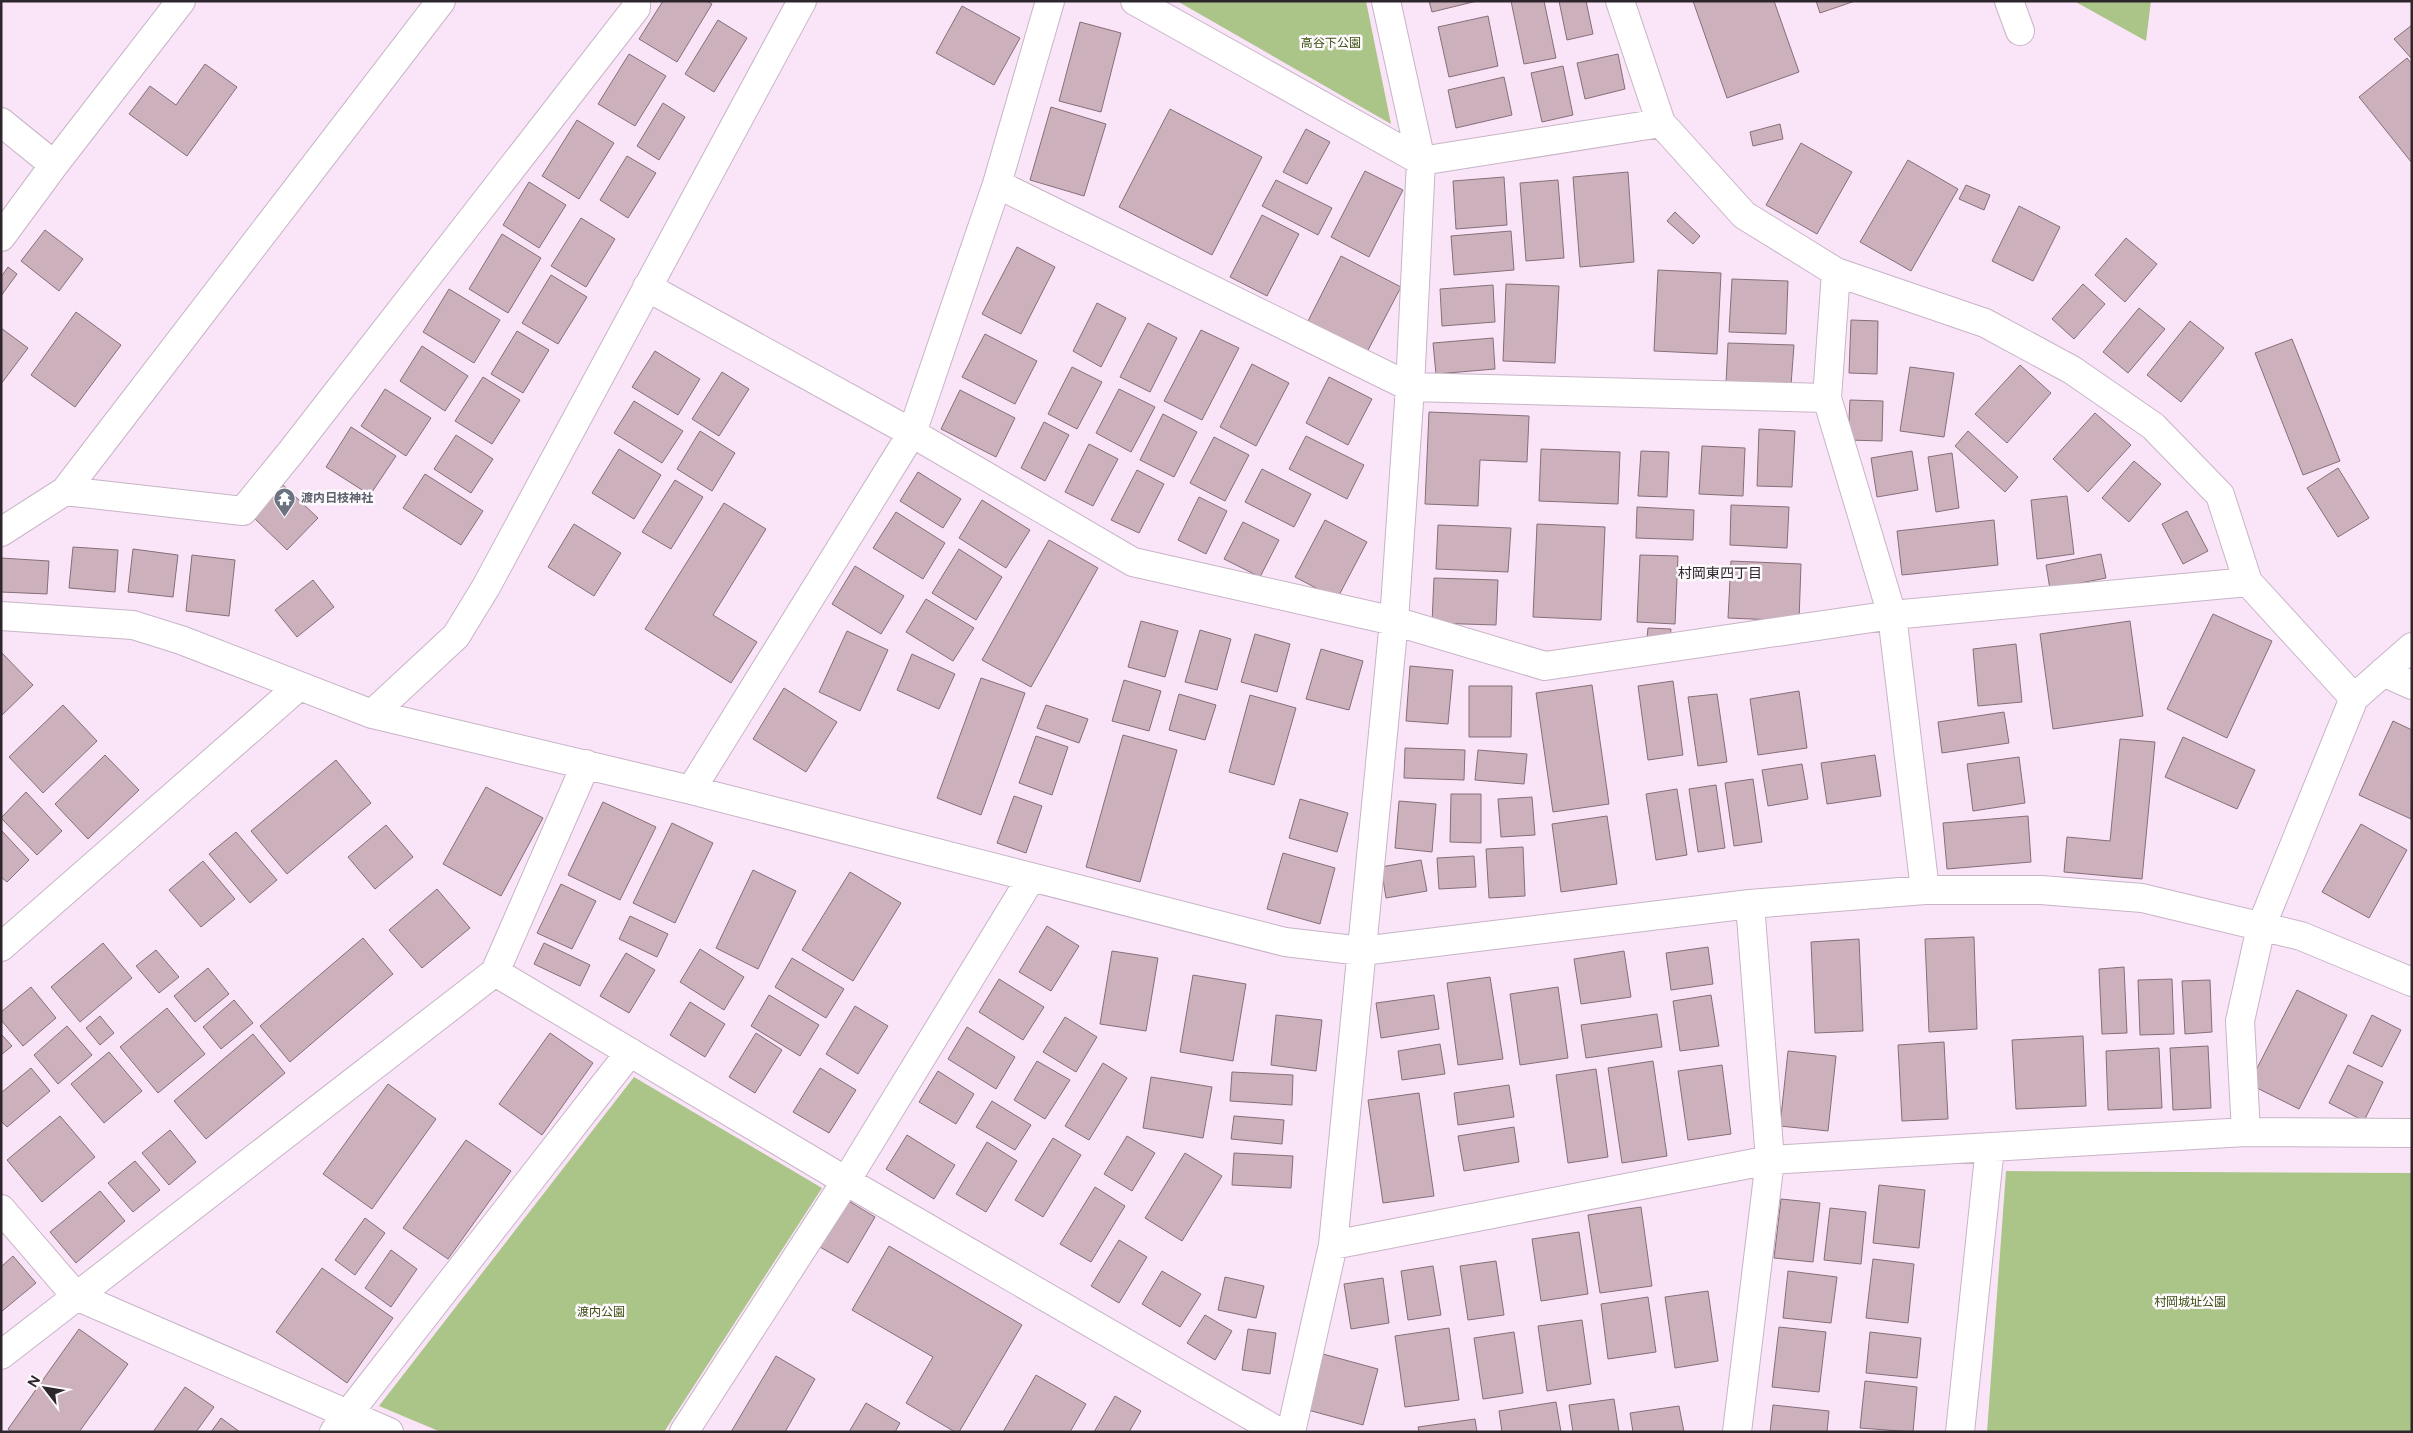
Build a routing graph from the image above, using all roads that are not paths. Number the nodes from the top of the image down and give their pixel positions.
1 (181, 1) edge
2 (442, 1) edge
3 (636, 1) edge
4 (802, 1) edge
5 (1050, 1) edge
6 (1135, 1) edge
7 (1386, 1) edge
8 (1620, 1) edge
9 (2009, 1) edge
10 (2020, 31) dead end
11 (1, 122) edge
12 (1661, 123) junction
13 (1421, 161) junction
14 (54, 165) junction
15 (997, 184) junction
16 (1, 238) edge
17 (1836, 272) junction
18 (647, 287) junction
19 (1410, 387) junction
20 (1827, 398) junction
21 (912, 433) junction
22 (65, 491) junction
23 (1, 532) edge
24 (2248, 582) junction
25 (1892, 615) junction
26 (1, 616) edge
27 (1394, 621) junction
28 (2412, 647) edge
29 (2383, 672) junction
30 (2412, 685) edge
31 (298, 687) junction
32 (2354, 698) junction
33 (372, 714) junction
34 (586, 764) junction
35 (691, 790) junction
36 (1030, 878) junction
37 (1925, 890) junction
38 (1750, 904) junction
39 (2261, 927) junction
40 (1, 947) edge
41 (1362, 951) junction
42 (495, 972) junction
43 (2412, 982) edge
44 (630, 1052) junction
45 (2246, 1132) junction
46 (2412, 1134) edge
47 (1990, 1147) junction
48 (1770, 1160) junction
49 (846, 1181) junction
50 (1, 1209) edge
51 (1333, 1245) junction
52 (76, 1296) junction
53 (1, 1355) edge
54 (340, 1423) edge
55 (389, 1432) edge
56 (684, 1432) edge
57 (1279, 1432) edge
58 (1291, 1432) edge
59 (1737, 1432) edge
60 (1960, 1432) edge

1 - 14 street
2 - 22 street
3 - 22 street
4 - 18 street
5 - 15 street
6 - 13 street
7 - 13 street
8 - 12 street
9 - 10 street
11 - 14 street
12 - 13 street
12 - 17 street
13 - 19 street
14 - 16 street
15 - 19 street
15 - 21 street
17 - 20 street
17 - 24 street
18 - 21 street
18 - 33 street
19 - 20 street
19 - 27 street
20 - 25 street
21 - 27 street
21 - 35 street
22 - 23 street
24 - 25 street
24 - 32 street
25 - 27 street
25 - 37 street
26 - 31 street
27 - 41 street
28 - 29 street
29 - 30 street
29 - 32 street
31 - 33 street
31 - 40 street
32 - 39 street
33 - 34 street
34 - 35 street
34 - 42 street
35 - 36 street
36 - 41 street
36 - 49 street
37 - 38 street
37 - 39 street
38 - 41 street
38 - 48 street
39 - 43 street
39 - 45 street
41 - 51 street
42 - 44 street
42 - 52 street
44 - 49 street
44 - 54 street
45 - 46 street
45 - 47 street
47 - 48 street
47 - 60 street
48 - 51 street
48 - 59 street
49 - 56 street
49 - 57 street
50 - 52 street
51 - 58 street
52 - 53 street
52 - 54 street
54 - 55 street

